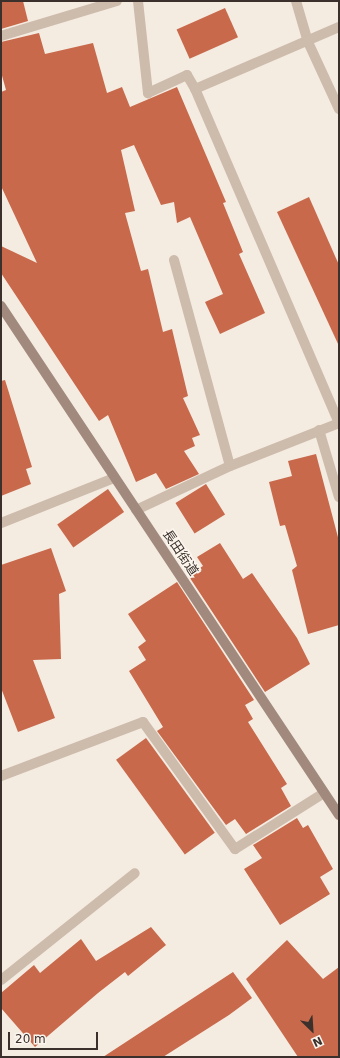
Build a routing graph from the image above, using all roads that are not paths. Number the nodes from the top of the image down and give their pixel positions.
1 (118, 1) edge
2 (138, 1) edge
3 (296, 1) edge
4 (339, 27) edge
5 (1, 36) edge
6 (308, 42) junction
7 (196, 89) junction
8 (339, 109) edge
9 (174, 260) dead end
10 (1, 306) edge
11 (320, 430) junction
12 (230, 466) junction
13 (114, 478) junction
14 (339, 497) edge
15 (136, 510) junction
16 (1, 523) edge
17 (1, 776) edge
18 (324, 793) junction
19 (339, 815) edge
20 (135, 874) dead end
21 (1, 980) edge

1 - 5 street
2 - 7 street
3 - 6 street
4 - 6 street
6 - 7 street
6 - 8 street
7 - 11 street
9 - 12 street
10 - 13 main road, 長田街道
11 - 12 street
11 - 14 street
12 - 15 street
13 - 15 main road, 長田街道
13 - 16 street
15 - 18 main road, 長田街道
17 - 18 street
18 - 19 main road, 長田街道
20 - 21 street

